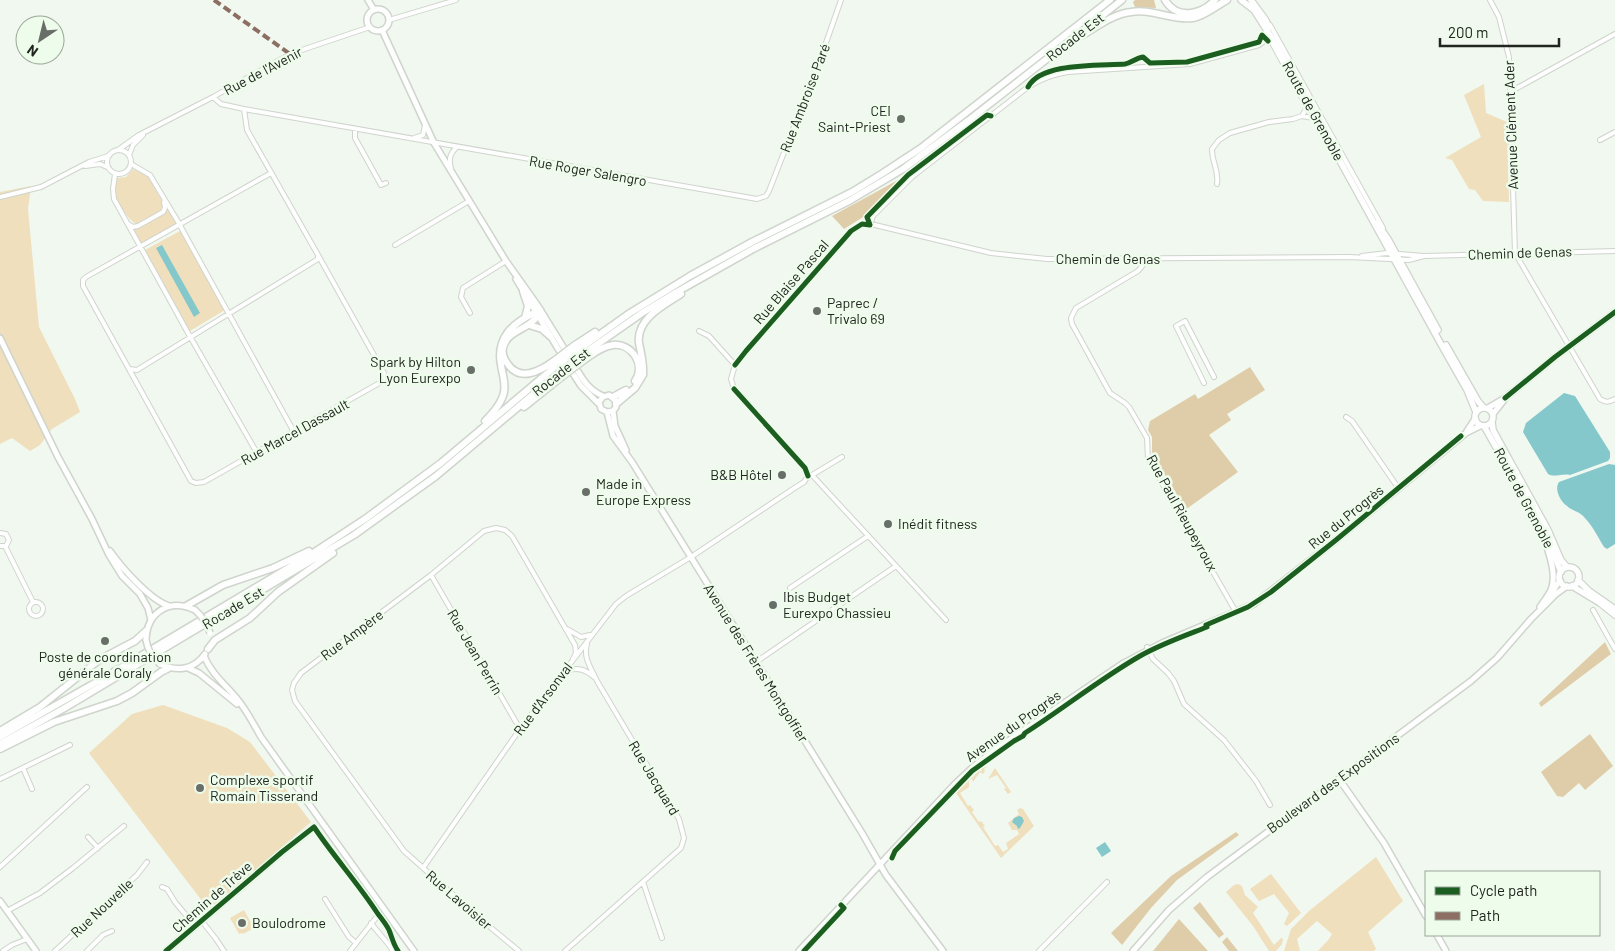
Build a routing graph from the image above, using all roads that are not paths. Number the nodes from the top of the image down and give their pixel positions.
1 (368, 0) edge
2 (456, 0) edge
3 (841, 0) edge
4 (1109, 0) edge
5 (1122, 0) edge
6 (1165, 0) edge
7 (1215, 0) edge
8 (1227, 0) edge
9 (1241, 0) edge
10 (1251, 0) edge
11 (1490, 0) edge
12 (374, 10) junction
13 (390, 20) junction
14 (1264, 21) junction
15 (370, 27) junction
16 (382, 30) junction
17 (1615, 34) edge
18 (1267, 35) junction
19 (290, 46) dead end
20 (1058, 50) junction
21 (293, 53) junction
22 (1510, 92) junction
23 (213, 97) junction
24 (1307, 107) junction
25 (244, 109) junction
26 (1302, 116) junction
27 (1313, 118) junction
28 (424, 125) junction
29 (355, 129) junction
30 (1615, 132) edge
31 (144, 133) junction
32 (410, 138) junction
33 (1600, 140) dead end
34 (434, 143) junction
35 (457, 147) junction
36 (118, 150) junction
37 (108, 156) junction
38 (129, 156) junction
39 (131, 164) junction
40 (83, 166) junction
41 (107, 167) junction
42 (271, 173) junction
43 (116, 174) junction
44 (452, 174) junction
45 (386, 183) dead end
46 (1217, 184) dead end
47 (766, 196) joint
48 (0, 197) edge
49 (164, 200) junction
50 (469, 201) junction
51 (128, 224) junction
52 (178, 225) junction
53 (870, 225) junction
54 (1376, 228) junction
55 (396, 245) dead end
56 (141, 246) junction
57 (1615, 251) edge
58 (1515, 254) junction
59 (318, 255) junction
60 (1395, 256) junction
61 (1144, 258) junction
62 (506, 261) junction
63 (718, 268) junction
64 (523, 291) junction
65 (1615, 312) edge
66 (470, 313) dead end
67 (227, 314) junction
68 (541, 314) junction
69 (525, 318) junction
70 (529, 325) junction
71 (699, 331) dead end
72 (550, 336) junction
73 (190, 337) junction
74 (0, 338) edge
75 (1570, 346) junction
76 (580, 353) junction
77 (736, 365) junction
78 (559, 368) junction
79 (129, 370) junction
80 (1214, 377) dead end
81 (1204, 383) dead end
82 (603, 396) junction
83 (613, 397) junction
84 (1505, 398) junction
85 (1615, 399) edge
86 (599, 404) junction
87 (616, 404) junction
88 (1486, 408) junction
89 (610, 411) junction
90 (1476, 412) junction
91 (1493, 414) junction
92 (1346, 417) dead end
93 (1475, 419) junction
94 (1492, 422) junction
95 (1482, 426) junction
96 (294, 432) junction
97 (1466, 432) junction
98 (476, 434) junction
99 (256, 453) junction
100 (842, 457) dead end
101 (810, 476) junction
102 (1399, 489) junction
103 (1540, 527) junction
104 (0, 533) edge
105 (354, 535) junction
106 (868, 536) junction
107 (335, 539) junction
108 (103, 540) junction
109 (2, 546) edge
110 (691, 557) junction
111 (896, 566) junction
112 (1567, 567) junction
113 (1561, 572) junction
114 (431, 575) junction
115 (1560, 580) junction
116 (1578, 580) junction
117 (1569, 586) junction
118 (790, 588) dead end
119 (33, 602) dead end
120 (169, 606) junction
121 (186, 606) junction
122 (1615, 609) edge
123 (1593, 610) dead end
124 (1236, 612) junction
125 (1615, 615) edge
126 (1535, 616) junction
127 (151, 620) junction
128 (946, 620) dead end
129 (566, 628) junction
130 (146, 631) junction
131 (593, 634) junction
132 (588, 640) junction
133 (1148, 648) junction
134 (208, 649) junction
135 (1615, 650) edge
136 (204, 656) junction
137 (573, 659) junction
138 (756, 662) junction
139 (169, 668) junction
140 (188, 668) junction
141 (564, 672) junction
142 (597, 681) junction
143 (248, 716) junction
144 (520, 729) junction
145 (0, 731) edge
146 (0, 737) edge
147 (0, 744) edge
148 (70, 745) dead end
149 (0, 749) edge
150 (23, 768) junction
151 (0, 779) edge
152 (1338, 779) junction
153 (87, 787) dead end
154 (32, 789) dead end
155 (1270, 805) dead end
156 (124, 826) dead end
157 (314, 827) dead end
158 (88, 836) dead end
159 (98, 848) junction
160 (147, 862) dead end
161 (879, 864) junction
162 (0, 867) edge
163 (423, 868) junction
164 (643, 882) junction
165 (1106, 882) dead end
166 (162, 887) dead end
167 (324, 899) dead end
168 (0, 900) edge
169 (7, 910) junction
170 (379, 914) dead end
171 (1425, 914) edge
172 (201, 920) junction
173 (371, 923) junction
174 (195, 926) junction
175 (112, 931) dead end
176 (1438, 936) edge
177 (662, 938) dead end
178 (28, 939) junction
179 (356, 943) junction
180 (517, 950) edge
181 (3, 951) edge
182 (36, 951) edge
183 (55, 951) edge
184 (87, 951) edge
185 (166, 951) edge
186 (224, 951) edge
187 (350, 951) edge
188 (393, 951) edge
189 (414, 951) edge
190 (565, 951) edge
191 (800, 951) edge
192 (943, 951) edge
193 (1039, 951) edge
194 (1133, 951) edge
195 (1446, 951) edge

1 - 12 street
2 - 13 street
3 - 47 street, Rue Ambroise Paré
4 - 76 highway, Rocade Est
5 - 20 highway, Rocade Est
6 - 7 highway
8 - 20 highway
9 - 14 main road, Route de Grenoble
10 - 14 main road, Route de Grenoble
11 - 22 street, Avenue Clément Ader
12 - 13 street
12 - 15 street
13 - 16 street
14 - 18 street, Route de Grenoble
14 - 54 main road, Route de Grenoble
14 - 60 main road, Route de Grenoble
15 - 16 street
15 - 21 street, Rue de l'Avenir
16 - 28 street, Avenue des Frères Montgolfier
17 - 22 street
18 - 24 street, Route de Grenoble
18 - 53 street
19 - 21 street
20 - 63 highway, Rocade Est
21 - 23 street, Rue de l'Avenir
22 - 58 street, Avenue Clément Ader
23 - 25 street, Rue Roger Salengro
23 - 31 street
24 - 26 street
24 - 27 street, Route de Grenoble
25 - 29 street, Rue Roger Salengro
25 - 42 street, Rue Marcel Dassault
26 - 27 street
26 - 46 street
27 - 54 street, Route de Grenoble
28 - 32 street
28 - 34 street, Avenue des Frères Montgolfier
29 - 32 street, Rue Roger Salengro
29 - 45 street
30 - 33 street
31 - 36 street
31 - 38 street
32 - 34 street, Rue Roger Salengro
34 - 35 street, Rue Roger Salengro
34 - 44 street, Avenue des Frères Montgolfier
35 - 44 street
35 - 47 street, Rue Roger Salengro
36 - 37 street
36 - 38 street
37 - 40 street
37 - 41 street
38 - 39 street
39 - 43 street
39 - 49 street
40 - 41 street
40 - 48 street
41 - 43 street
42 - 52 street, Rue Marcel Dassault
42 - 59 street, Rue Marcel Dassault
43 - 51 street
44 - 50 street, Avenue des Frères Montgolfier
49 - 51 street
49 - 52 street
50 - 55 street
50 - 62 street, Avenue des Frères Montgolfier
51 - 56 street
52 - 56 street, Rue Marcel Dassault
52 - 67 street
53 - 61 street, Chemin de Genas
53 - 77 street, Rue Blaise Pascal
54 - 60 main road, Route de Grenoble
56 - 73 street
56 - 79 street, Rue Marcel Dassault
57 - 58 street, Chemin de Genas
58 - 60 street, Chemin de Genas
58 - 75 street
59 - 67 street
59 - 96 street, Rue Marcel Dassault
60 - 61 street, Chemin de Genas
60 - 88 main road, Route de Grenoble
60 - 90 main road, Route de Grenoble
61 - 124 street, Rue Paul Rieupeyroux
62 - 64 street, Avenue des Frères Montgolfier
62 - 66 street
62 - 68 street, Avenue des Frères Montgolfier
63 - 76 highway, Rocade Est
63 - 87 highway
64 - 68 street, Avenue des Frères Montgolfier
64 - 69 highway
65 - 75 street
67 - 73 street
67 - 96 street
68 - 69 highway
68 - 70 highway
68 - 72 street, Avenue des Frères Montgolfier
68 - 82 street, Avenue des Frères Montgolfier
69 - 98 highway
70 - 72 highway
70 - 78 highway
71 - 77 street
72 - 86 street, Avenue des Frères Montgolfier
73 - 79 street
73 - 99 street
74 - 108 street
75 - 84 street
75 - 85 street
76 - 78 highway, Rocade Est, bridge
76 - 78 highway, bridge
76 - 83 highway
77 - 101 street
78 - 98 highway, Rocade Est
78 - 105 highway, Rocade Est
79 - 99 street, Rue Marcel Dassault
80 - 81 street
82 - 83 street
82 - 86 street
83 - 87 street
84 - 88 street
84 - 91 street
86 - 89 street, Avenue des Frères Montgolfier
87 - 89 street
88 - 90 main road
88 - 91 main road
89 - 110 street, Avenue des Frères Montgolfier
90 - 93 main road
91 - 94 main road
92 - 102 street
93 - 95 main road
93 - 97 street, Rue du Progrès
94 - 95 main road
94 - 112 main road, Route de Grenoble
95 - 97 street, Rue du Progrès
95 - 103 main road, Route de Grenoble
96 - 99 street, Rue Marcel Dassault
97 - 102 street, Rue du Progrès
98 - 107 highway, Rocade Est
100 - 101 street, Rue d'Arsonval
101 - 106 street
101 - 110 street, Rue d'Arsonval
102 - 124 street, Rue du Progrès
103 - 113 main road, Route de Grenoble
103 - 126 street, Boulevard des Expositions
104 - 109 street
105 - 134 highway
105 - 147 highway, Rocade Est
106 - 111 street
106 - 118 street
107 - 121 highway
107 - 146 highway, Rocade Est
108 - 120 street
108 - 127 street
109 - 119 street
110 - 131 street, Rue d'Arsonval
110 - 138 street, Avenue des Frères Montgolfier
111 - 128 street
111 - 138 street
112 - 113 main road
112 - 116 main road
113 - 115 main road
114 - 129 street, Rue Ampère
114 - 144 street, Rue Jean Perrin
114 - 163 street, Rue Ampère
115 - 117 main road
115 - 126 street, Boulevard des Expositions
116 - 117 main road
116 - 122 main road
117 - 125 main road
117 - 126 street, Boulevard des Expositions
120 - 121 street
120 - 127 street
121 - 134 street, bridge
123 - 135 street
124 - 133 street, Avenue du Progrès
126 - 152 street, Boulevard des Expositions
127 - 130 street
129 - 131 street
129 - 137 street, Rue Ampère
130 - 139 street, bridge
130 - 145 highway
131 - 132 street, Rue d'Arsonval
132 - 137 street, Rue d'Arsonval
132 - 142 street, Rue Jacquard
133 - 155 street
133 - 161 street, Avenue du Progrès
134 - 136 street
136 - 140 street
136 - 143 street
137 - 141 street, Rue d'Arsonval
138 - 161 street, Avenue des Frères Montgolfier
139 - 140 street
139 - 149 highway
140 - 143 street
141 - 142 street, Rue Jacquard
141 - 144 street, Rue d'Arsonval
142 - 164 street, Rue Jacquard
143 - 189 street
144 - 163 street, Rue d'Arsonval
148 - 150 street
150 - 151 street
150 - 154 street
152 - 171 street
152 - 194 street, Boulevard des Expositions
153 - 162 street
156 - 159 street
157 - 172 street, Chemin de Trève
158 - 159 street
159 - 169 street
160 - 183 street, Rue Nouvelle
161 - 191 street, Avenue du Progrès
161 - 192 street, Avenue des Frères Montgolfier
163 - 180 street, Rue Lavoisier
164 - 177 street
164 - 190 street, Rue Jacquard
165 - 193 street
166 - 174 street
167 - 179 street
168 - 169 street
169 - 178 street
170 - 173 street
172 - 174 street, Chemin de Trève
172 - 186 street
173 - 179 street
173 - 188 street
174 - 185 street, Chemin de Trève
175 - 184 street
176 - 195 street
178 - 181 street
178 - 182 street
179 - 187 street

